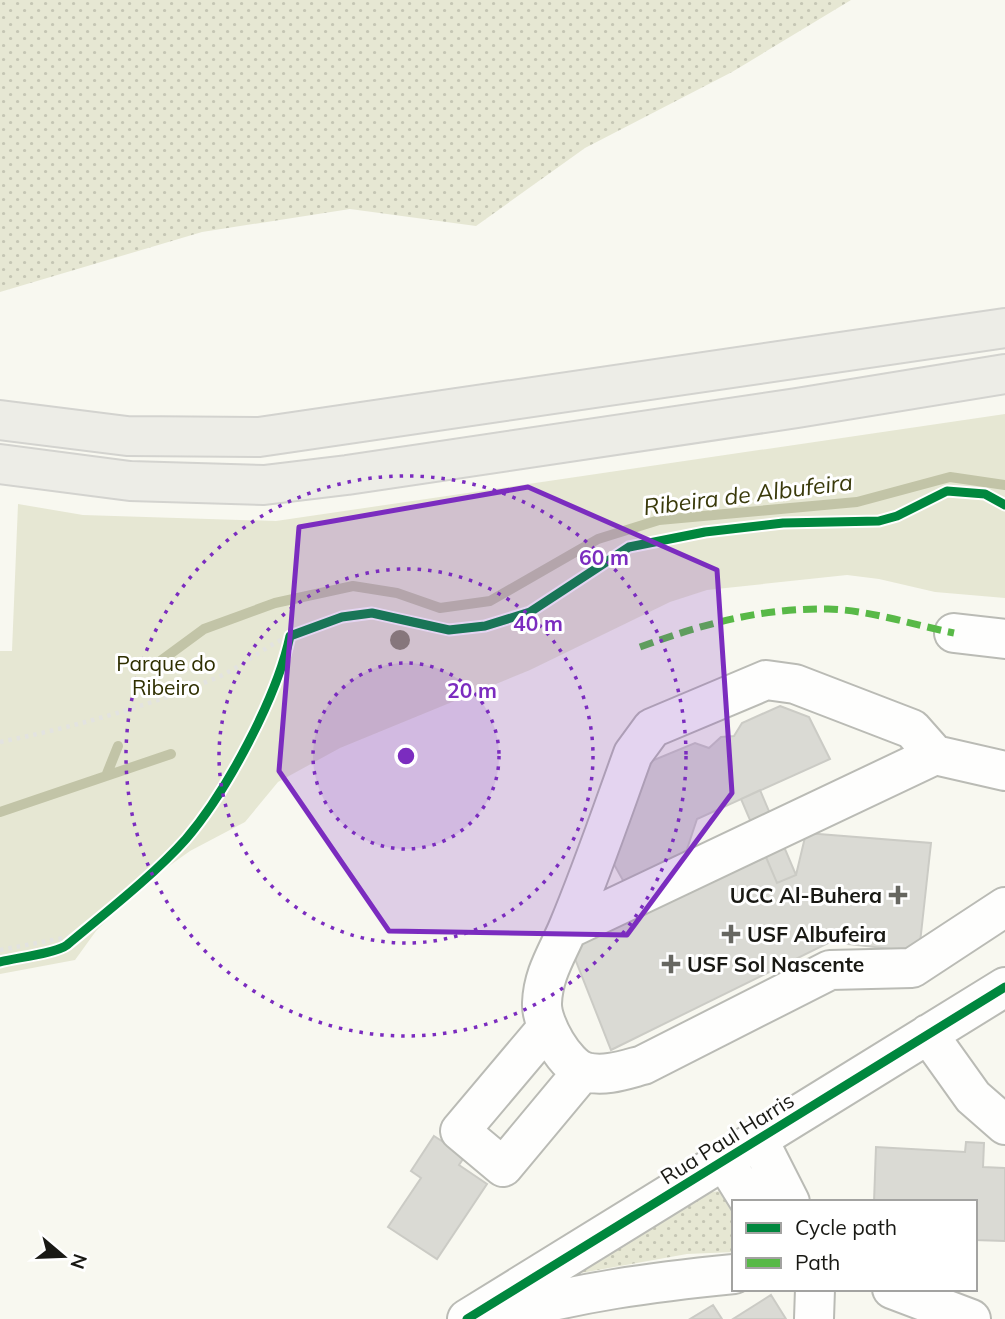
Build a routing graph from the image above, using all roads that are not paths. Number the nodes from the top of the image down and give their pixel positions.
1 (1005, 328) edge
2 (1005, 374) edge
3 (0, 420) edge
4 (0, 464) edge
5 (954, 634) dead end
6 (1005, 639) edge
7 (935, 755) junction
8 (1005, 771) edge
9 (1005, 907) edge
10 (568, 929) junction
11 (1005, 987) edge
12 (546, 1029) junction
13 (928, 1034) junction
14 (583, 1071) junction
15 (1005, 1125) edge
16 (758, 1139) junction
17 (724, 1160) junction
18 (750, 1200) edge
19 (789, 1200) edge
20 (732, 1274) edge
21 (815, 1291) edge
22 (897, 1291) edge
23 (467, 1319) edge
24 (487, 1319) edge
25 (814, 1319) edge
26 (971, 1319) edge

1 - 3 main road
2 - 4 main road
5 - 6 street
7 - 8 street
7 - 10 street
7 - 10 street
9 - 14 street
10 - 12 street
11 - 13 street, Rua Paul Harris
12 - 14 street
12 - 14 street
13 - 15 street
13 - 16 street, Rua Paul Harris
16 - 17 street, Rua Paul Harris
16 - 19 street
17 - 18 street
17 - 23 street, Rua Paul Harris
20 - 24 street
21 - 25 street
22 - 26 street

